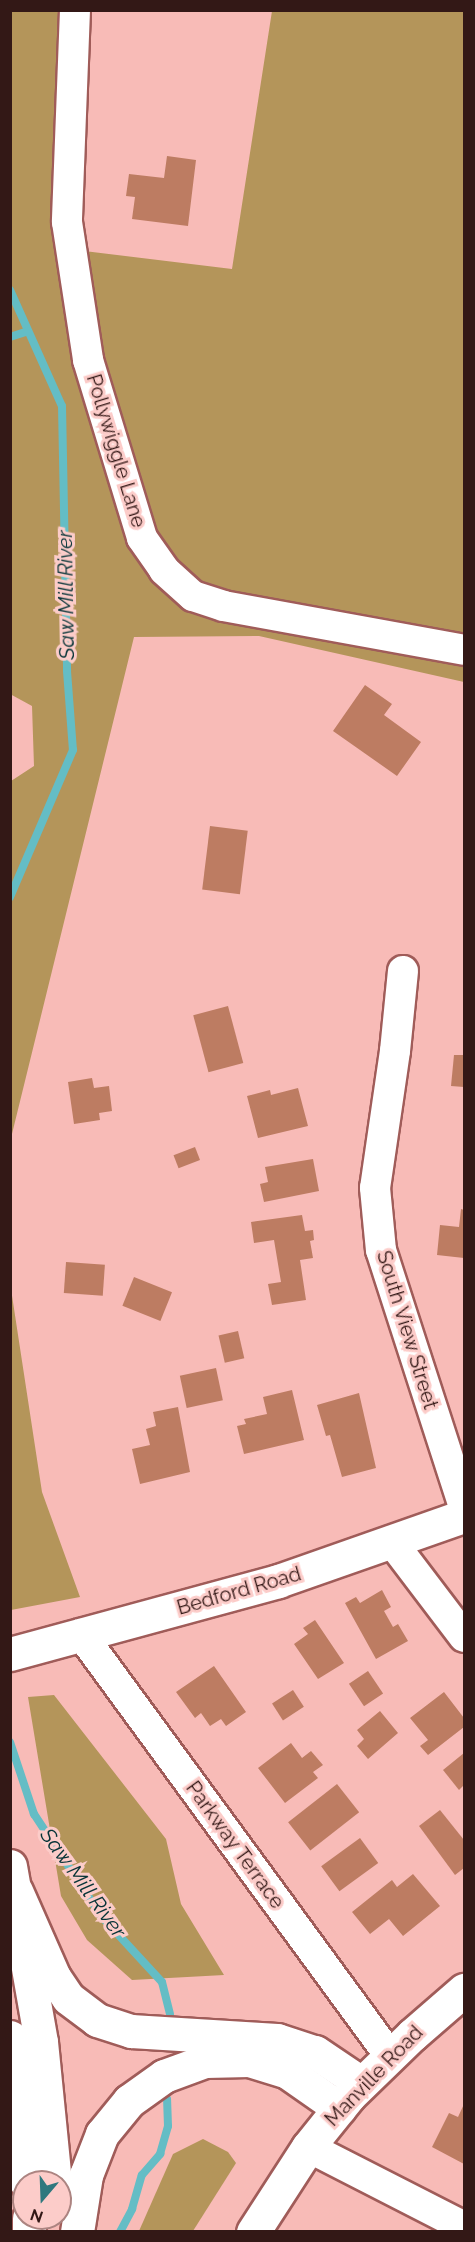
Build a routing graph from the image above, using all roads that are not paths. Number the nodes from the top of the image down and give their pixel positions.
1 (75, 10) edge
2 (465, 650) edge
3 (403, 971) dead end
4 (465, 1508) edge
5 (465, 1516) edge
6 (392, 1542) junction
7 (81, 1634) junction
8 (465, 1637) edge
9 (15, 1652) edge
10 (13, 1878) edge
11 (465, 1990) edge
12 (10, 2037) edge
13 (390, 2056) junction
14 (361, 2083) junction
15 (339, 2108) junction
16 (308, 2147) junction
17 (25, 2170) edge
18 (54, 2170) edge
19 (465, 2227) edge
20 (77, 2232) edge
21 (253, 2232) edge

1 - 2 street, Pollywiggle Lane
3 - 4 street, South View Street
5 - 6 main road, Bedford Road
6 - 7 main road, Bedford Road
6 - 8 street
7 - 9 main road, Bedford Road
7 - 13 street, Parkway Terrace
10 - 14 main road
10 - 18 main road
11 - 13 main road, Manville Road
12 - 17 main road
13 - 14 main road, Manville Road
14 - 15 main road, Manville Road
15 - 16 main road, Manville Road
15 - 20 main road
16 - 19 street
16 - 21 main road, Manville Road

